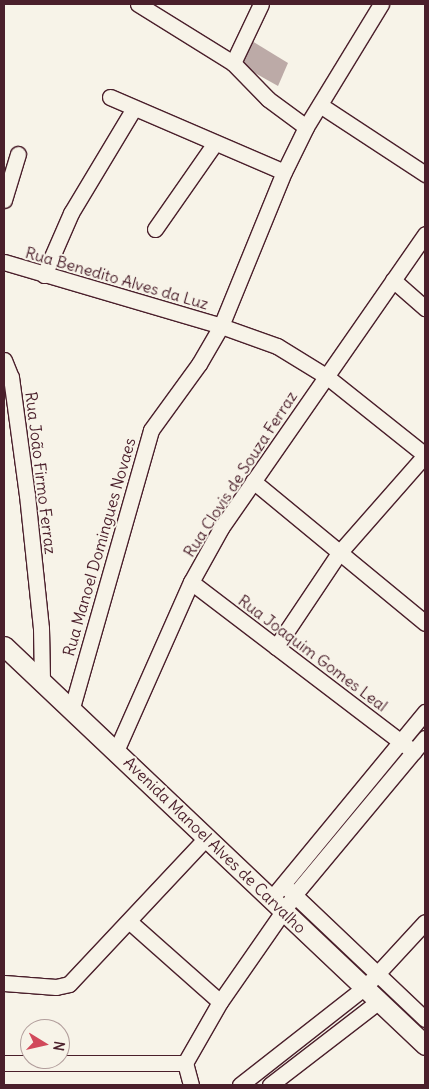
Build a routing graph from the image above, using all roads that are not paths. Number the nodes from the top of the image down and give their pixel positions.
1 (139, 4) edge
2 (261, 4) edge
3 (380, 4) edge
4 (233, 63) junction
5 (110, 97) dead end
6 (320, 105) junction
7 (134, 108) junction
8 (306, 127) junction
9 (215, 143) junction
10 (18, 154) dead end
11 (284, 172) junction
12 (425, 174) edge
13 (4, 200) edge
14 (155, 228) dead end
15 (425, 234) edge
16 (4, 262) edge
17 (44, 275) junction
18 (393, 280) junction
19 (425, 308) edge
20 (221, 326) junction
21 (4, 360) edge
22 (326, 376) junction
23 (425, 455) edge
24 (252, 481) junction
25 (339, 553) junction
26 (191, 582) junction
27 (425, 623) edge
28 (4, 646) edge
29 (276, 647) junction
30 (42, 682) junction
31 (71, 711) junction
32 (425, 712) edge
33 (425, 738) edge
34 (400, 741) junction
35 (116, 751) junction
36 (414, 752) junction
37 (206, 838) junction
38 (283, 885) junction
39 (295, 894) junction
40 (276, 905) junction
41 (130, 922) junction
42 (425, 922) edge
43 (371, 981) junction
44 (4, 983) edge
45 (379, 1001) junction
46 (220, 1002) junction
47 (425, 1019) edge
48 (425, 1045) edge
49 (4, 1063) edge
50 (185, 1063) junction
51 (191, 1085) edge
52 (240, 1085) edge
53 (270, 1085) edge

1 - 4 street
2 - 4 street
3 - 6 street, Rua Manoel Domingues Novaes
4 - 8 street
5 - 7 street
6 - 8 street, Rua Manoel Domingues Novaes
6 - 12 street
7 - 9 street
7 - 17 street
8 - 11 street, Rua Manoel Domingues Novaes
9 - 11 street
9 - 14 street
10 - 13 street
11 - 20 street, Rua Manoel Domingues Novaes
15 - 18 street, Rua Clovis de Souza Ferraz
16 - 17 street, Rua Benedito Alves da Luz
17 - 20 street, Rua Benedito Alves da Luz
18 - 19 street
18 - 22 street, Rua Clovis de Souza Ferraz
20 - 22 street, Rua Benedito Alves da Luz
20 - 31 street, Rua Manoel Domingues Novaes
21 - 30 street, Rua João Firmo Ferraz
22 - 23 street, Rua Benedito Alves da Luz
22 - 24 street, Rua Clovis de Souza Ferraz
23 - 25 street
24 - 25 street
24 - 26 street, Rua Clovis de Souza Ferraz
25 - 27 street
25 - 29 street
26 - 29 street, Rua Joaquim Gomes Leal
26 - 35 street, Rua Clovis de Souza Ferraz
28 - 30 main road, Avenida Manoel Alves de Carvalho
29 - 34 street, Rua Joaquim Gomes Leal
30 - 31 main road, Avenida Manoel Alves de Carvalho
31 - 35 main road, Avenida Manoel Alves de Carvalho
32 - 34 street
33 - 36 street
34 - 36 street, Rua Joaquim Gomes Leal
34 - 38 street
35 - 37 main road, Avenida Manoel Alves de Carvalho
36 - 39 street
37 - 40 main road, Avenida Manoel Alves de Carvalho
37 - 41 street
38 - 39 street, Avenida Manoel Alves de Carvalho
38 - 40 street
39 - 40 street
39 - 43 street, Avenida Manoel Alves de Carvalho
40 - 43 main road, Avenida Manoel Alves de Carvalho
40 - 46 street
41 - 44 street
41 - 46 street
42 - 43 street
43 - 45 main road, Avenida Manoel Alves de Carvalho
43 - 47 street, Avenida Manoel Alves de Carvalho
43 - 52 street
45 - 48 main road, Avenida Manoel Alves de Carvalho
45 - 53 street
46 - 50 street
49 - 50 street
50 - 51 street

